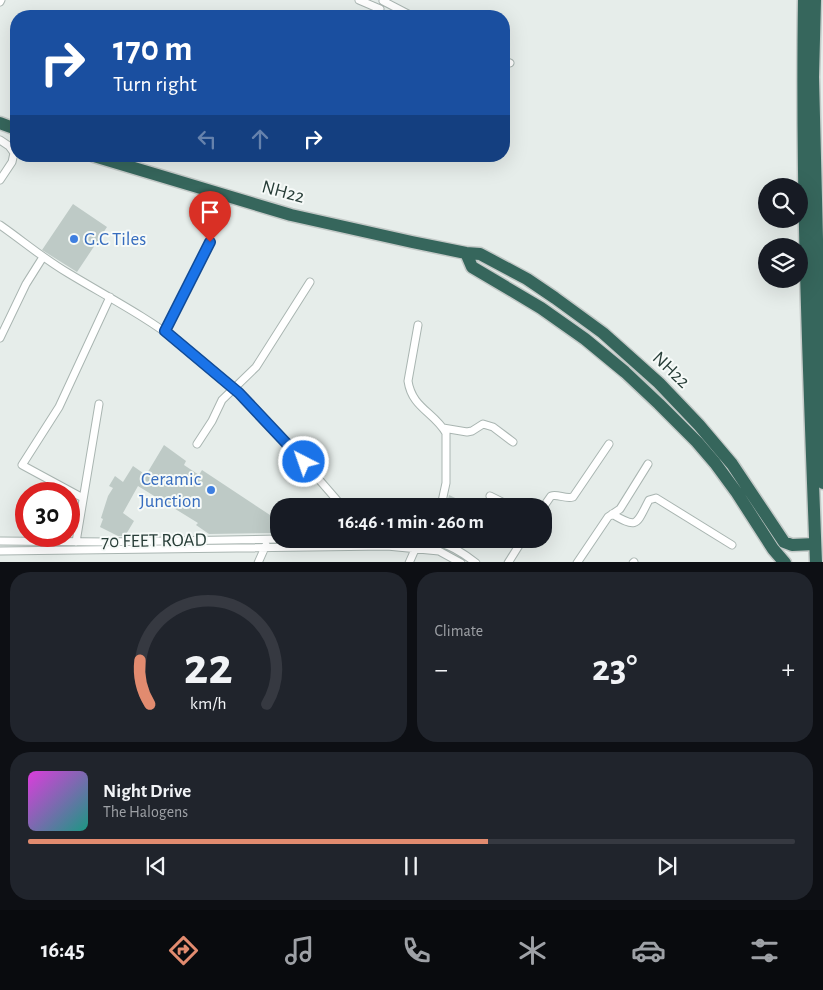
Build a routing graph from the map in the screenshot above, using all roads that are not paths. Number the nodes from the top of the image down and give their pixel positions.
1 (359, 0) edge
2 (383, 0) edge
3 (804, 0) edge
4 (814, 0) edge
5 (374, 10) edge
6 (401, 10) edge
7 (818, 77) edge
8 (0, 140) edge
9 (10, 147) edge
10 (12, 162) edge
11 (114, 162) edge
12 (0, 180) edge
13 (0, 225) edge
14 (210, 242) dead end
15 (466, 253) junction
16 (43, 257) junction
17 (310, 282) dead end
18 (110, 297) junction
19 (418, 325) dead end
20 (165, 331) junction
21 (0, 338) edge
22 (233, 388) junction
23 (98, 404) dead end
24 (443, 428) junction
25 (513, 442) dead end
26 (197, 444) dead end
27 (609, 444) dead end
28 (648, 464) dead end
29 (823, 483) edge
30 (490, 496) dead end
31 (83, 498) junction
32 (335, 498) edge
33 (443, 498) edge
34 (494, 498) edge
35 (550, 498) edge
36 (612, 514) junction
37 (80, 517) edge
38 (269, 539) joint
39 (0, 542) edge
40 (15, 542) edge
41 (80, 542) edge
42 (108, 542) junction
43 (732, 544) dead end
44 (815, 544) junction
45 (266, 547) junction
46 (270, 547) edge
47 (403, 548) edge
48 (455, 548) edge
49 (517, 548) edge
50 (416, 549) junction
51 (107, 550) junction
52 (0, 551) edge
53 (258, 562) edge
54 (409, 562) edge
55 (461, 562) edge
56 (476, 562) edge
57 (508, 562) edge
58 (577, 562) edge
59 (785, 562) edge
60 (816, 562) edge

1 - 5 street
2 - 6 street
3 - 44 highway
4 - 7 highway
7 - 29 highway
8 - 9 street
10 - 12 street
11 - 15 highway, NH22
13 - 16 street
14 - 20 street
15 - 44 highway, NH22
15 - 59 highway, NH22
16 - 18 street
16 - 21 street
17 - 22 street
18 - 20 street
18 - 31 street
19 - 24 street
20 - 22 street
22 - 26 street
22 - 32 street
23 - 31 street
24 - 25 street
24 - 33 street
27 - 35 street
28 - 36 street
30 - 34 street
31 - 37 street
36 - 43 street
36 - 58 street
38 - 42 street, 70 FEET ROAD
38 - 45 street
39 - 40 street, 70 FEET ROAD
41 - 42 street, 70 FEET ROAD
42 - 51 street
44 - 60 highway
45 - 46 street, 70 FEET ROAD
45 - 51 street, 70 FEET ROAD
45 - 53 street
47 - 50 street, 70 FEET ROAD
48 - 56 street
49 - 57 street
50 - 54 street
50 - 55 street, 70 FEET ROAD
51 - 52 street, 70 FEET ROAD

